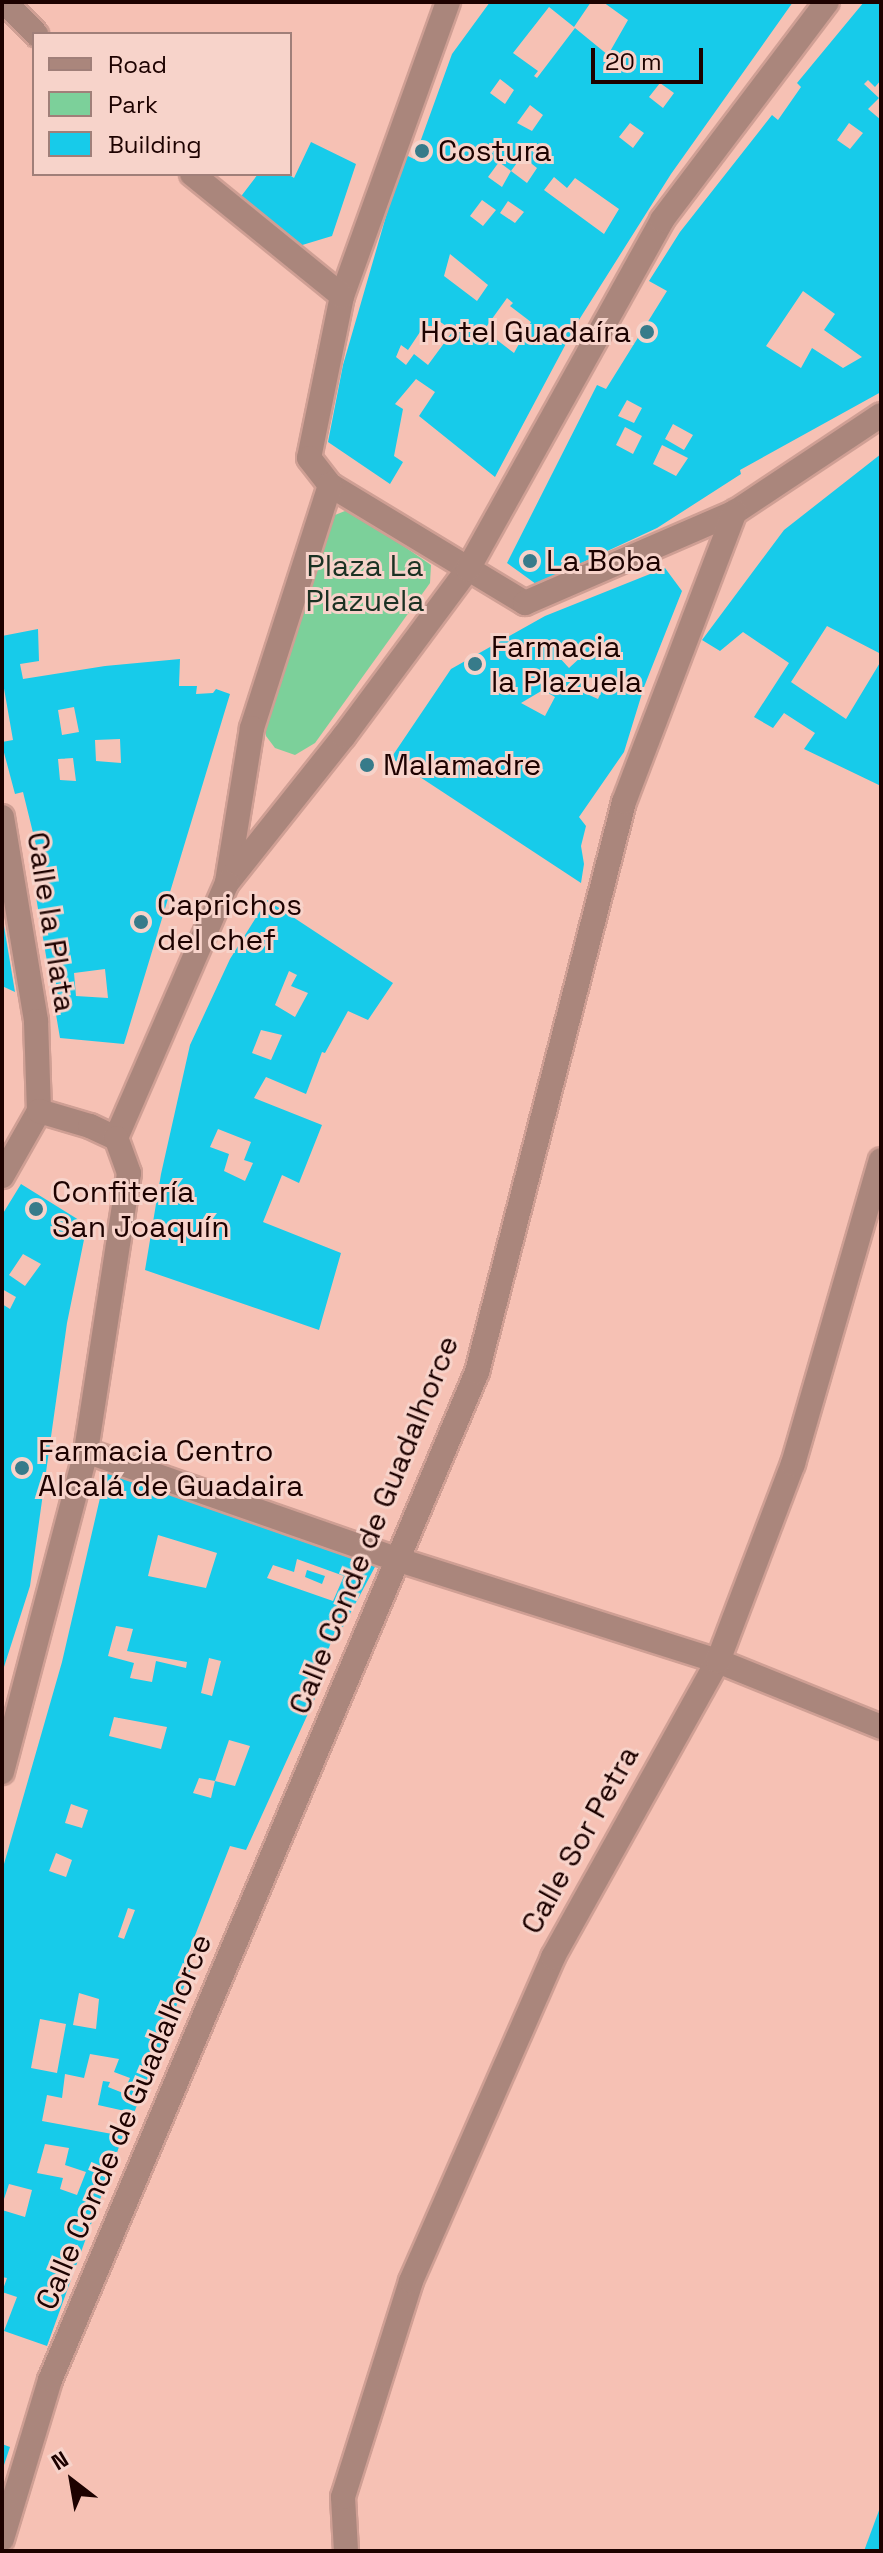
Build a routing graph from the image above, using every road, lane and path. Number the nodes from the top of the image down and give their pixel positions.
1 (5, 2) edge
2 (448, 2) edge
3 (827, 2) edge
4 (34, 32) edge
5 (194, 176) edge
6 (342, 296) junction
7 (881, 415) edge
8 (330, 485) junction
9 (735, 512) junction
10 (468, 569) junction
11 (2, 817) edge
12 (5, 852) edge
13 (227, 883) junction
14 (39, 1111) junction
15 (116, 1138) junction
16 (881, 1160) edge
17 (2, 1176) edge
18 (86, 1451) junction
19 (399, 1560) junction
20 (718, 1661) junction
21 (881, 1727) edge
22 (2, 1772) edge
23 (2, 2539) edge
24 (346, 2551) edge

1 - 4 street
2 - 6 street
3 - 10 street
5 - 6 street
6 - 8 street
7 - 9 street
8 - 10 street
8 - 13 street
9 - 10 street
9 - 19 street, Calle Conde de Guadalhorce
10 - 13 street
11 - 12 street, Calle la Plata
12 - 14 street, Calle la Plata
13 - 15 street
14 - 15 street
14 - 17 street
15 - 18 street
16 - 20 street, Calle Sor Petra
18 - 19 street
18 - 22 street
19 - 20 street
19 - 23 street, Calle Conde de Guadalhorce
20 - 21 street
20 - 24 street, Calle Sor Petra

